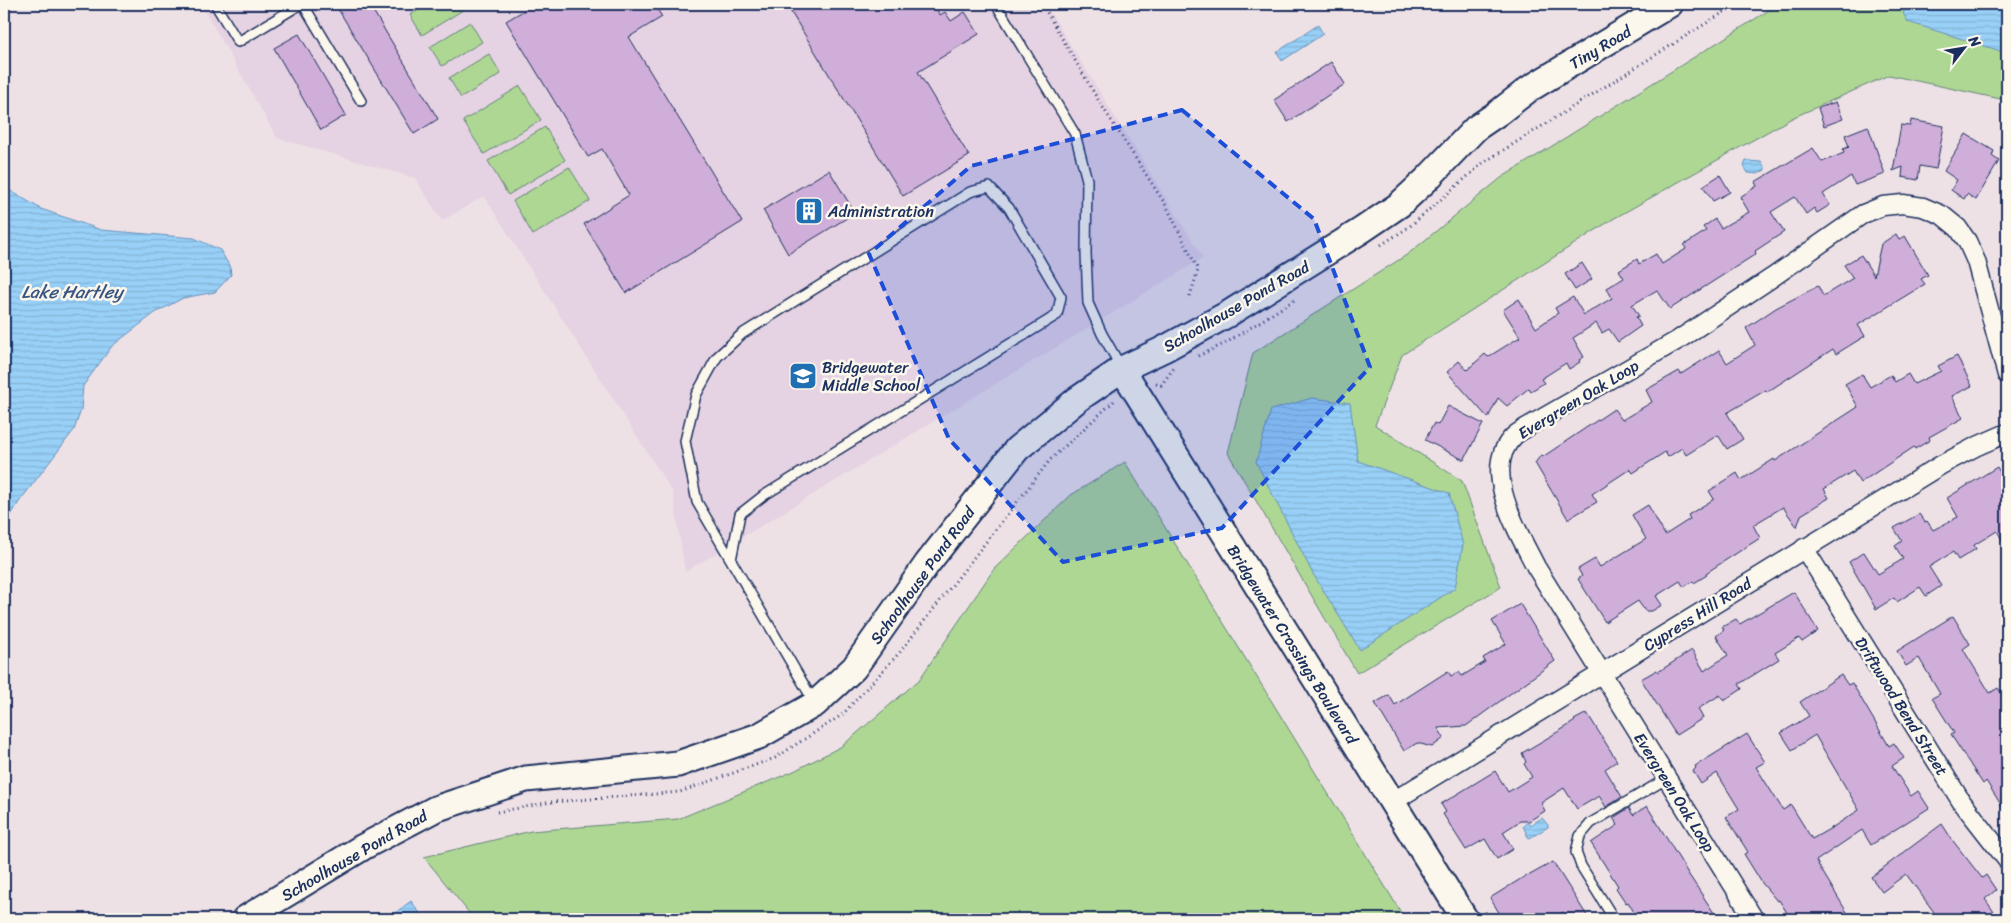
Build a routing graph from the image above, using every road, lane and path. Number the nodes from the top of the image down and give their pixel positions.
1 (215, 4) edge
2 (302, 4) edge
3 (996, 4) edge
4 (1042, 4) edge
5 (1670, 4) edge
6 (1736, 4) edge
7 (1529, 90) joint
8 (360, 102) dead end
9 (1375, 248) dead end
10 (1301, 295) dead end
11 (1189, 299) dead end
12 (1192, 359) dead end
13 (1175, 368) dead end
14 (2007, 375) edge
15 (1128, 379) junction
16 (2007, 433) edge
17 (1804, 548) junction
18 (731, 560) junction
19 (1601, 673) junction
20 (815, 704) junction
21 (1666, 779) junction
22 (1392, 802) junction
23 (489, 814) dead end
24 (2007, 860) edge
25 (245, 919) edge
26 (1465, 919) edge
27 (1614, 919) edge
28 (1754, 919) edge

1 - 2 lane
2 - 8 lane
3 - 15 lane
4 - 11 path
5 - 7 street, Tiny Road
6 - 9 path
7 - 15 street, Schoolhouse Pond Road
10 - 12 path
13 - 15 path
14 - 19 street, Evergreen Oak Loop
15 - 20 street, Schoolhouse Pond Road
15 - 22 street, Bridgewater Crossings Boulevard
15 - 23 path
16 - 17 street, Cypress Hill Road
17 - 19 street, Cypress Hill Road
17 - 24 street, Driftwood Bend Street
18 - 18 lane
18 - 20 lane
19 - 21 street, Evergreen Oak Loop
19 - 22 street, Cypress Hill Road
20 - 25 street, Schoolhouse Pond Road
21 - 27 lane
21 - 28 street, Evergreen Oak Loop
22 - 26 street, Bridgewater Crossings Boulevard

